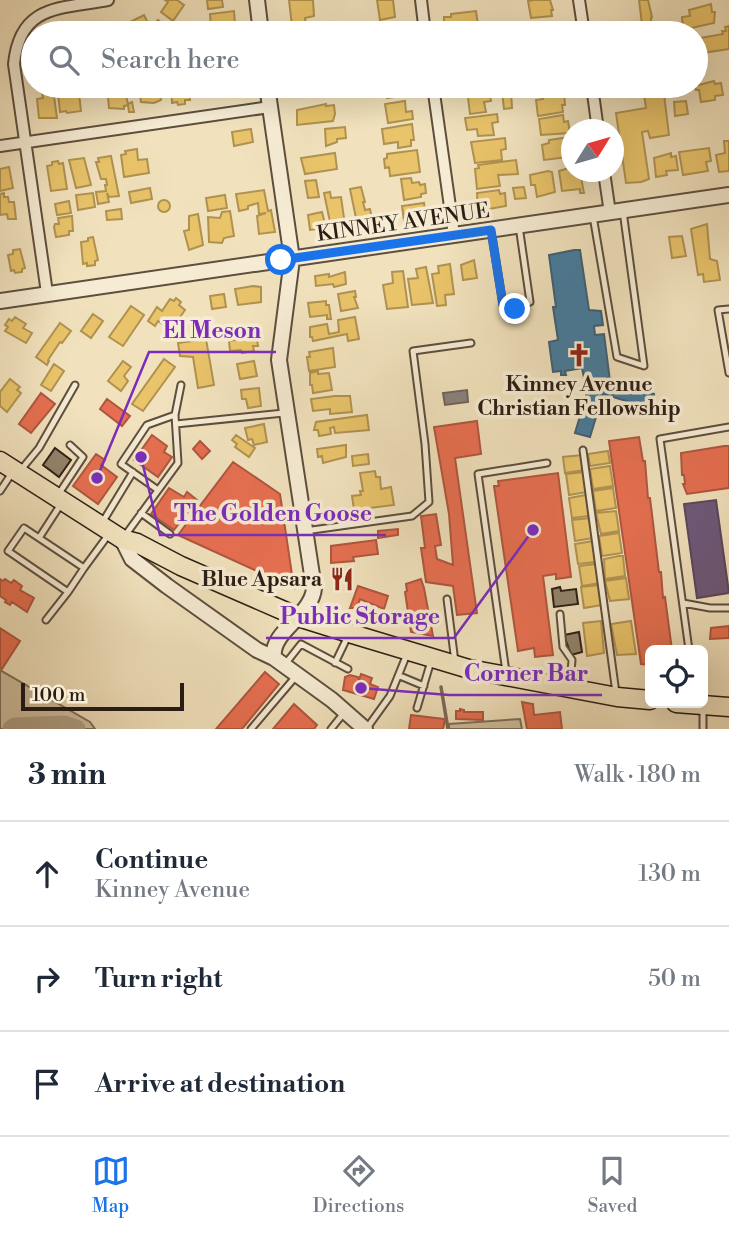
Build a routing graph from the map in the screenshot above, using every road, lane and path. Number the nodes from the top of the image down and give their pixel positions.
1 (108, 0) edge
2 (257, 0) edge
3 (421, 0) edge
4 (579, 0) edge
5 (31, 21) edge
6 (260, 21) edge
7 (424, 21) edge
8 (582, 21) edge
9 (21, 34) edge
10 (269, 98) edge
11 (435, 98) edge
12 (594, 98) edge
13 (270, 107) junction
14 (596, 119) edge
15 (25, 142) junction
16 (0, 146) edge
17 (607, 182) edge
18 (729, 195) edge
19 (617, 212) junction
20 (593, 216) junction
21 (519, 226) junction
22 (491, 230) junction
23 (454, 236) junction
24 (292, 259) junction
25 (47, 293) junction
26 (0, 301) edge
27 (729, 309) edge
28 (471, 343) dead end
29 (729, 373) edge
30 (75, 385) dead end
31 (181, 385) dead end
32 (288, 413) junction
33 (175, 415) junction
34 (176, 424) junction
35 (729, 427) edge
36 (69, 445) dead end
37 (583, 450) dead end
38 (547, 463) dead end
39 (11, 468) edge
40 (133, 472) junction
41 (158, 490) junction
42 (0, 491) edge
43 (60, 499) junction
44 (141, 513) junction
45 (305, 531) junction
46 (111, 532) junction
47 (170, 534) dead end
48 (39, 538) junction
49 (84, 568) junction
50 (68, 592) junction
51 (447, 599) dead end
52 (683, 603) junction
53 (729, 608) edge
54 (560, 614) dead end
55 (298, 617) junction
56 (46, 620) dead end
57 (349, 633) junction
58 (688, 645) edge
59 (408, 651) junction
60 (431, 658) junction
61 (279, 662) junction
62 (335, 663) junction
63 (456, 665) junction
64 (348, 669) dead end
65 (297, 675) junction
66 (400, 676) junction
67 (506, 676) junction
68 (424, 685) junction
69 (570, 688) junction
70 (617, 697) junction
71 (645, 700) edge
72 (708, 706) edge
73 (417, 708) dead end
74 (693, 708) edge
75 (729, 708) edge
76 (345, 712) junction
77 (251, 729) edge
78 (331, 729) edge
79 (366, 729) edge
80 (703, 729) edge

1 - 5 street
2 - 6 street
3 - 7 street
4 - 8 street
9 - 15 street
10 - 13 street
11 - 23 street
12 - 14 street
13 - 15 street
13 - 24 street
15 - 16 street
15 - 25 street
17 - 19 street
18 - 19 street, KINNEY AVENUE
19 - 20 street, KINNEY AVENUE
19 - 20 lane
20 - 21 street, KINNEY AVENUE
21 - 22 street, KINNEY AVENUE
21 - 22 lane
22 - 23 street, KINNEY AVENUE
23 - 24 street, KINNEY AVENUE
24 - 25 street, KINNEY AVENUE
24 - 32 street
25 - 26 street, KINNEY AVENUE
27 - 29 lane
28 - 45 lane
30 - 39 lane
31 - 33 lane
32 - 34 lane
32 - 45 street
33 - 34 lane
33 - 40 lane
34 - 41 lane
35 - 52 lane
36 - 43 lane
37 - 70 lane
38 - 67 lane
39 - 42 lane
39 - 43 main road
40 - 41 lane
40 - 46 lane
41 - 44 lane
43 - 46 main road
43 - 48 lane
44 - 46 lane
44 - 47 lane
45 - 55 street
46 - 49 lane
46 - 55 main road
46 - 61 street
48 - 49 lane
48 - 50 lane
49 - 50 lane
50 - 56 lane
51 - 63 lane
52 - 53 lane
52 - 58 lane
54 - 69 lane
55 - 57 main road
55 - 61 street
57 - 59 main road
57 - 62 lane
59 - 60 main road
59 - 66 lane
60 - 63 main road
60 - 68 lane
61 - 62 lane
61 - 65 street
62 - 64 lane
63 - 67 main road
65 - 76 street
65 - 77 lane
66 - 68 lane
66 - 79 lane
67 - 69 main road
68 - 73 lane
69 - 70 main road
70 - 71 main road
72 - 75 main road
74 - 80 lane
76 - 78 lane
76 - 79 street

